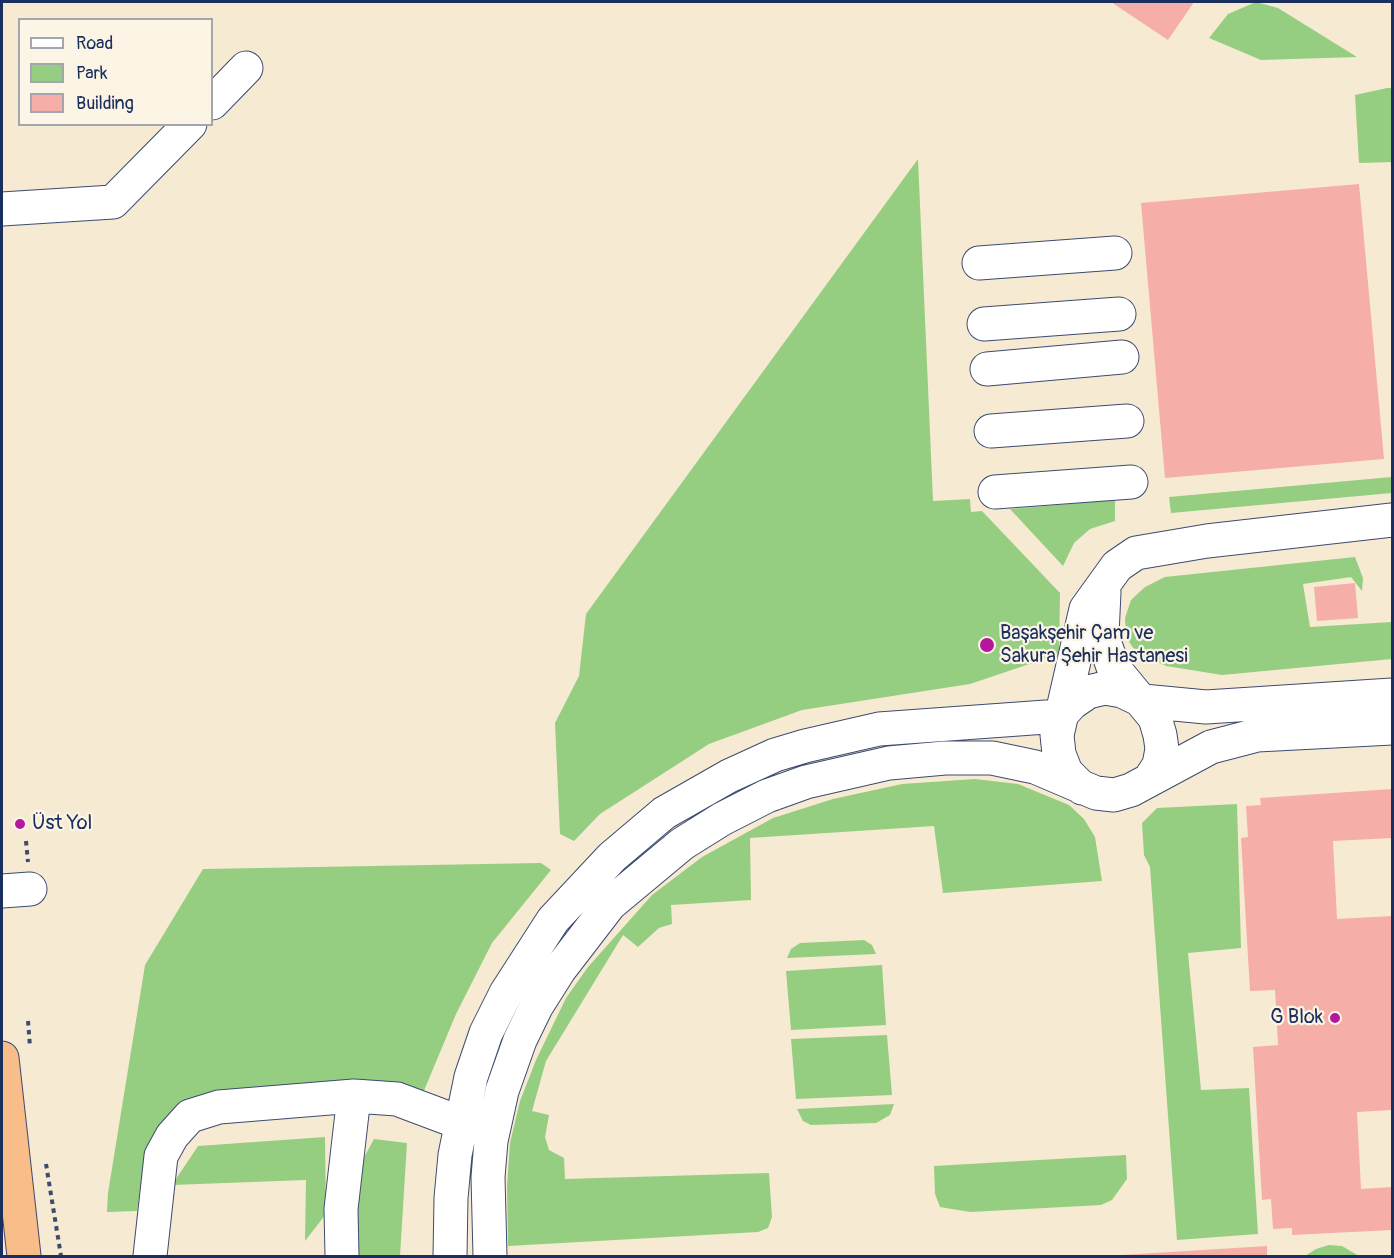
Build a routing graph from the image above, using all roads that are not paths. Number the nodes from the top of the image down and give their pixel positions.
1 (246, 68) dead end
2 (213, 102) edge
3 (188, 126) edge
4 (2, 209) edge
5 (1115, 253) dead end
6 (979, 263) dead end
7 (1119, 314) dead end
8 (984, 324) dead end
9 (1122, 357) dead end
10 (987, 369) dead end
11 (1127, 421) dead end
12 (991, 431) dead end
13 (1131, 482) dead end
14 (995, 492) dead end
15 (1392, 520) edge
16 (1105, 580) junction
17 (1392, 695) edge
18 (1143, 701) junction
19 (1060, 716) junction
20 (1392, 728) edge
21 (1150, 779) junction
22 (1082, 788) junction
23 (2, 1058) edge
24 (354, 1096) junction
25 (461, 1123) junction
26 (24, 1257) edge
27 (150, 1257) edge
28 (342, 1257) edge
29 (450, 1257) edge
30 (489, 1257) edge

1 - 2 street
3 - 4 street
5 - 6 street
7 - 8 street
9 - 10 street
11 - 12 street
13 - 14 street
15 - 16 street
16 - 18 street
16 - 19 street
17 - 18 street
18 - 19 street
18 - 21 street
19 - 22 street
19 - 25 street
20 - 21 street
21 - 22 street
22 - 30 street
23 - 26 highway
24 - 25 street
24 - 27 street
24 - 28 street
25 - 29 street

